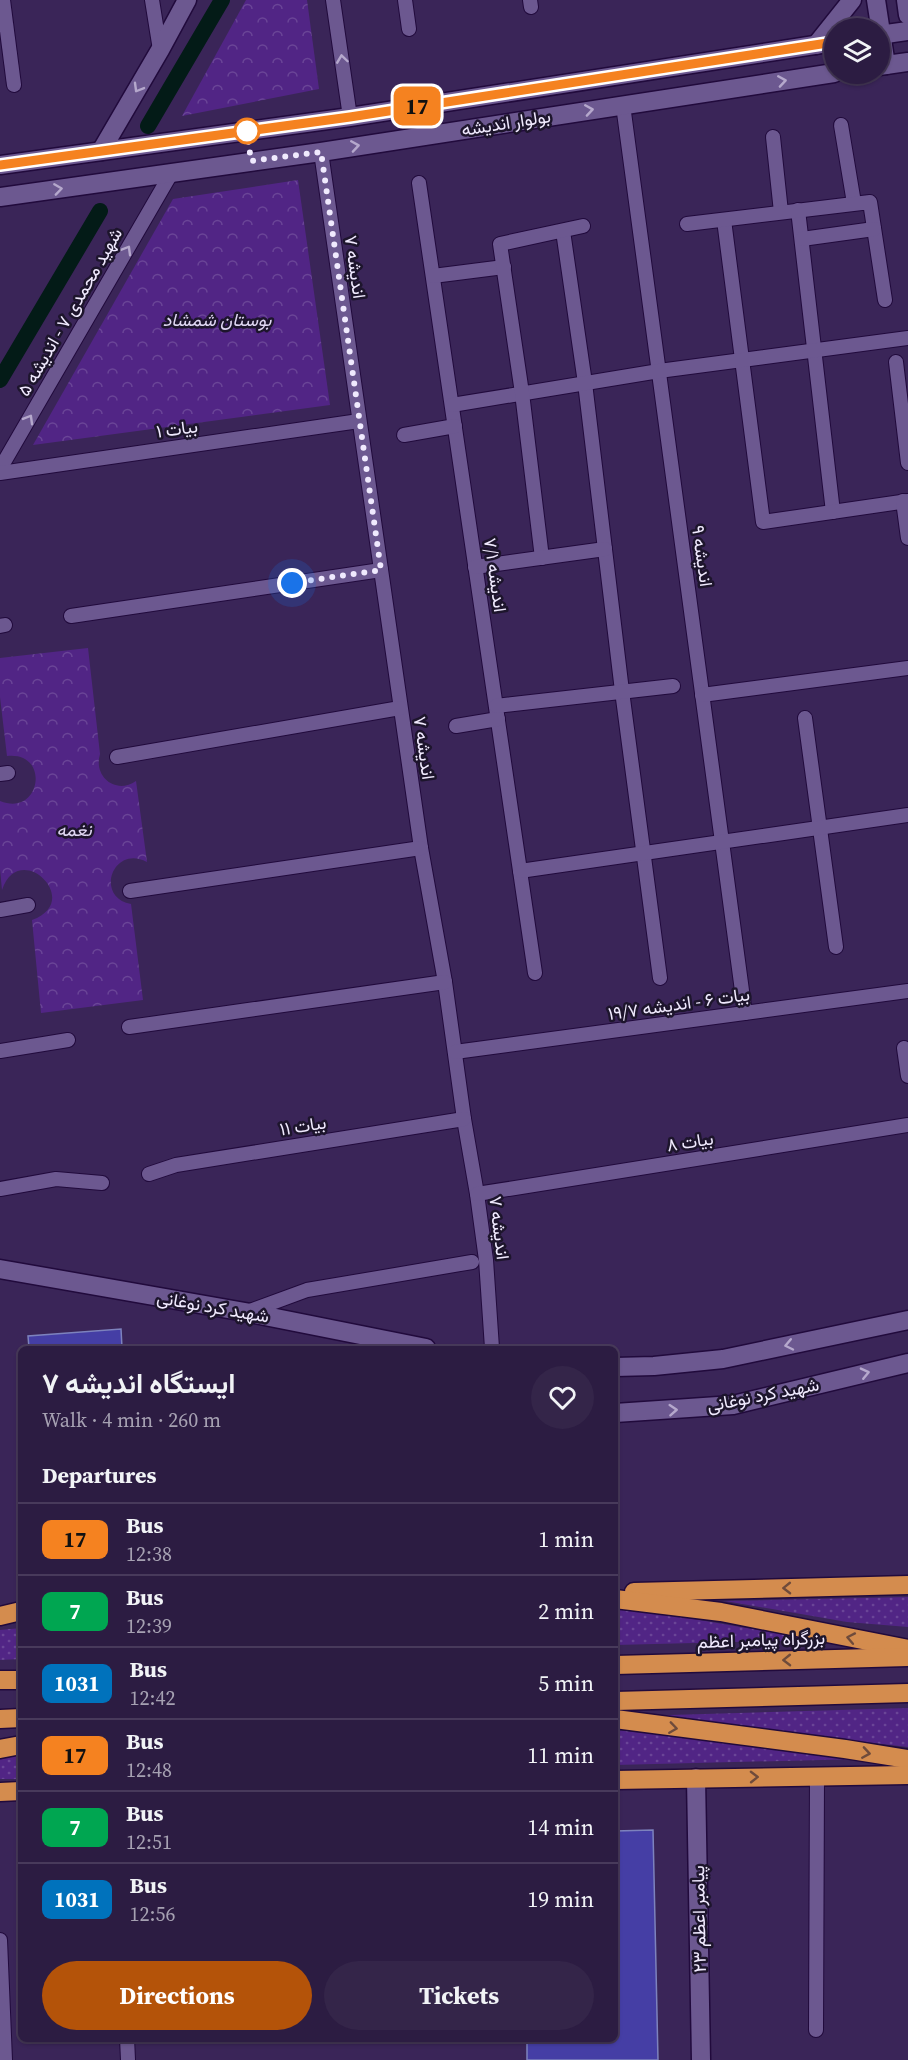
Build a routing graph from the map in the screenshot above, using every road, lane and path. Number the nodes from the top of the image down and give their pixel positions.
1 (3, 0) edge
2 (152, 0) edge
3 (187, 0) edge
4 (333, 0) edge
5 (405, 0) edge
6 (852, 0) edge
7 (876, 0) edge
8 (906, 0) edge
9 (908, 15) edge
10 (841, 18) edge
11 (878, 18) edge
12 (409, 28) dead end
13 (908, 31) edge
14 (890, 34) edge
15 (824, 43) edge
16 (160, 50) junction
17 (908, 62) edge
18 (890, 64) edge
19 (824, 75) edge
20 (14, 85) dead end
21 (623, 105) junction
22 (350, 117) junction
23 (841, 125) dead end
24 (773, 137) dead end
25 (101, 151) junction
26 (321, 152) junction
27 (0, 165) edge
28 (172, 172) junction
29 (419, 183) dead end
30 (0, 197) edge
31 (854, 203) junction
32 (798, 210) junction
33 (781, 212) junction
34 (724, 220) junction
35 (687, 224) dead end
36 (583, 226) dead end
37 (874, 229) junction
38 (563, 231) junction
39 (802, 238) junction
40 (504, 267) junction
41 (433, 276) junction
42 (885, 300) dead end
43 (908, 338) edge
44 (815, 350) junction
45 (743, 359) junction
46 (896, 362) dead end
47 (659, 371) junction
48 (585, 383) junction
49 (522, 393) junction
50 (452, 405) junction
51 (359, 421) junction
52 (455, 426) junction
53 (404, 435) dead end
54 (908, 463) edge
55 (0, 471) edge
56 (905, 501) edge
57 (833, 512) junction
58 (908, 538) edge
59 (605, 549) junction
60 (542, 558) junction
61 (475, 567) junction
62 (381, 570) junction
63 (71, 616) dead end
64 (908, 668) edge
65 (673, 686) dead end
66 (622, 691) junction
67 (702, 695) junction
68 (400, 708) junction
69 (497, 712) junction
70 (805, 718) dead end
71 (456, 726) dead end
72 (117, 756) dead end
73 (908, 815) edge
74 (820, 828) junction
75 (722, 842) junction
76 (421, 848) junction
77 (645, 853) junction
78 (520, 871) junction
79 (130, 891) dead end
80 (28, 905) dead end
81 (0, 909) edge
82 (836, 947) dead end
83 (535, 973) dead end
84 (660, 978) dead end
85 (445, 982) junction
86 (908, 991) edge
87 (745, 1013) junction
88 (129, 1027) dead end
89 (68, 1040) dead end
90 (903, 1048) dead end
91 (0, 1051) edge
92 (455, 1052) junction
93 (908, 1076) edge
94 (464, 1119) junction
95 (908, 1125) edge
96 (149, 1174) dead end
97 (102, 1183) dead end
98 (0, 1189) edge
99 (477, 1194) junction
100 (472, 1262) dead end
101 (0, 1269) edge
102 (245, 1312) junction
103 (908, 1320) edge
104 (416, 1346) edge
105 (492, 1346) edge
106 (908, 1363) edge
107 (618, 1367) edge
108 (618, 1413) edge
109 (908, 1585) edge
110 (618, 1592) edge
111 (618, 1599) edge
112 (18, 1611) edge
113 (0, 1614) edge
114 (908, 1649) edge
115 (908, 1657) edge
116 (618, 1665) edge
117 (0, 1680) edge
118 (18, 1680) edge
119 (908, 1693) edge
120 (618, 1701) edge
121 (18, 1718) edge
122 (0, 1719) edge
123 (618, 1719) edge
124 (18, 1746) edge
125 (0, 1749) edge
126 (908, 1759) edge
127 (908, 1774) edge
128 (817, 1777) junction
129 (696, 1778) junction
130 (618, 1779) edge
131 (18, 1791) edge
132 (0, 1792) edge
133 (0, 1940) edge
134 (816, 2030) dead end
135 (127, 2042) edge
136 (5, 2060) edge
137 (128, 2060) edge
138 (701, 2060) edge

1 - 20 street
2 - 16 street
3 - 16 main road
22 -> 4 street
5 - 12 street
6 - 10 main road
7 - 11 main road
8 - 9 main road
13 - 14 main road
15 - 22 main road, بولوار اندیشه
16 -> 25 main road
17 - 18 main road
21 -> 19 main road, بولوار اندیشه
26 -> 21 main road, بولوار اندیشه
21 - 47 street, اندیشه ۹
22 - 25 main road, بولوار اندیشه
23 - 31 street
24 - 33 street
25 - 27 main road, بولوار اندیشه
26 - 28 main road, بولوار اندیشه
26 - 51 street, اندیشه ۷
30 -> 28 main road, بولوار اندیشه
55 -> 28 street, شهید محمدی ۷ - اندیشه ۵
29 - 41 street, اندیشه ۷/۱
31 - 32 street
31 - 37 street
32 - 33 street
32 - 39 street
33 - 34 street
34 - 35 street
34 - 45 street
36 - 38 street
37 - 39 street
37 - 42 street
38 - 40 street
38 - 48 street
39 - 44 street
40 - 41 street
40 - 49 street
41 - 50 street, اندیشه ۷/۱
43 - 44 street
44 - 45 street
44 - 57 street
45 - 47 street
45 - 57 street
46 - 54 street
47 - 48 street
47 - 67 street, اندیشه ۹
48 - 49 street
48 - 59 street
49 - 50 street
49 - 60 street
50 - 52 street, اندیشه ۷/۱
51 - 55 street, بیات ۱
51 - 62 street, اندیشه ۷
52 - 53 street
52 - 61 street, اندیشه ۷/۱
56 - 57 street
56 - 58 street
59 - 60 street
59 - 66 street
60 - 61 street
61 - 69 street, اندیشه ۷/۱
62 - 63 street
62 - 68 street, اندیشه ۷
64 - 67 street
65 - 66 street
66 - 69 street
66 - 77 street
67 - 75 street, اندیشه ۹
68 - 72 street
68 - 76 street, اندیشه ۷
69 - 71 street
69 - 78 street, اندیشه ۷/۱
70 - 74 street
73 - 74 street
74 - 75 street
74 - 82 street
75 - 77 street
75 - 87 street, اندیشه ۹
76 - 79 street
76 - 85 street, اندیشه ۷
77 - 78 street
77 - 84 street
78 - 83 street, اندیشه ۷/۱
80 - 81 street
85 - 88 street
85 - 92 street, اندیشه ۷
86 - 87 street, بیات ۶ - اندیشه ۱۹/۷
87 - 92 street, بیات ۶ - اندیشه ۱۹/۷
89 - 91 street
90 - 93 street
92 - 94 street, اندیشه ۷
94 - 96 street, بیات ۱۱
94 - 99 street, اندیشه ۷
95 - 99 street, بیات ۸
97 - 98 street
99 - 105 street, اندیشه ۷
100 - 102 street
101 - 102 main road, شهید کرد نوغانی
102 - 104 main road, شهید کرد نوغانی
103 -> 107 main road
108 -> 106 main road, شهید کرد نوغانی
109 -> 110 highway
114 -> 111 highway
112 - 113 highway
115 -> 116 highway, بزرگراه پیامبر اعظم
117 - 118 highway
119 - 120 highway
121 - 122 highway
123 -> 126 highway
124 - 125 highway
127 - 128 highway
129 -> 128 highway
128 - 134 street
129 - 130 highway
129 - 138 main road, پیامبر اعظم ۲۳
131 - 132 highway
133 - 136 street
135 - 137 street

